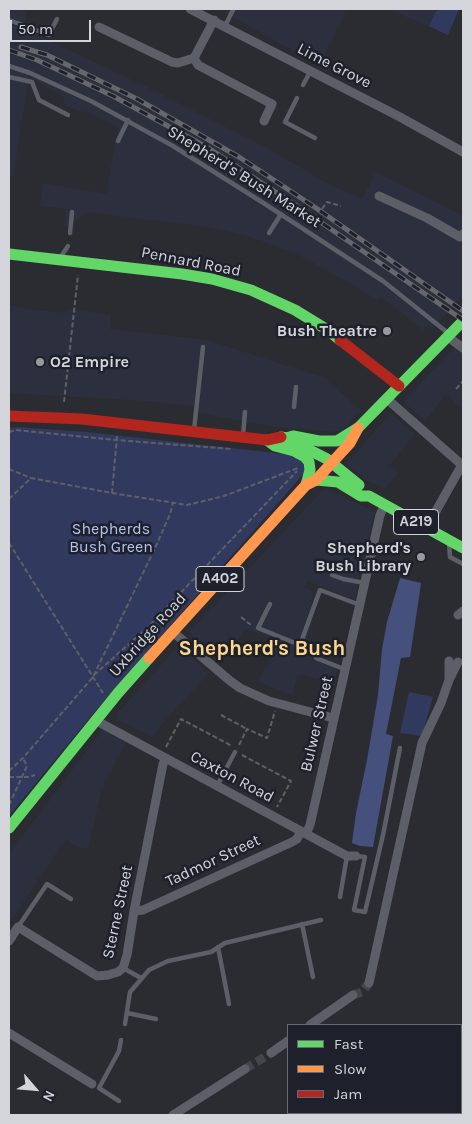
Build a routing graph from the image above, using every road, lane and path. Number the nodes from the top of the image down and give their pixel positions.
1 (190, 9) edge
2 (233, 10) dead end
3 (57, 19) dead end
4 (9, 20) edge
5 (214, 20) junction
6 (225, 26) junction
7 (99, 27) dead end
8 (194, 58) junction
9 (9, 66) edge
10 (311, 70) junction
11 (9, 77) edge
12 (303, 86) dead end
13 (297, 98) dead end
14 (68, 115) dead end
15 (128, 120) junction
16 (264, 121) dead end
17 (315, 138) dead end
18 (118, 141) dead end
19 (463, 152) edge
20 (379, 196) dead end
21 (341, 206) dead end
22 (322, 209) dead end
23 (72, 212) dead end
24 (281, 214) junction
25 (269, 233) dead end
26 (70, 234) dead end
27 (463, 234) edge
28 (68, 246) dead end
29 (9, 254) edge
30 (61, 261) junction
31 (78, 270) dead end
32 (463, 321) edge
33 (452, 334) junction
34 (203, 347) dead end
35 (463, 348) edge
36 (463, 381) edge
37 (399, 386) junction
38 (296, 387) dead end
39 (456, 389) dead end
40 (387, 399) junction
41 (64, 402) dead end
42 (294, 407) dead end
43 (245, 412) dead end
44 (9, 416) edge
45 (358, 428) junction
46 (9, 432) edge
47 (194, 432) junction
48 (288, 435) junction
49 (243, 437) junction
50 (116, 440) junction
51 (267, 440) junction
52 (239, 450) dead end
53 (332, 463) junction
54 (463, 464) edge
55 (9, 469) edge
56 (31, 478) junction
57 (311, 483) junction
58 (112, 493) junction
59 (369, 496) junction
60 (9, 499) edge
61 (173, 503) junction
62 (385, 504) junction
63 (427, 527) junction
64 (449, 540) junction
65 (9, 543) edge
66 (463, 548) edge
67 (463, 564) edge
68 (334, 568) dead end
69 (365, 583) junction
70 (270, 604) dead end
71 (360, 605) junction
72 (241, 617) dead end
73 (258, 628) junction
74 (173, 632) junction
75 (300, 645) junction
76 (454, 661) dead end
77 (345, 670) junction
78 (93, 677) junction
79 (106, 697) dead end
80 (274, 713) dead end
81 (221, 715) dead end
82 (334, 718) junction
83 (95, 720) junction
84 (247, 729) junction
85 (168, 744) dead end
86 (400, 748) dead end
87 (235, 752) joint
88 (23, 758) junction
89 (166, 758) junction
90 (9, 771) edge
91 (42, 772) dead end
92 (9, 776) edge
93 (22, 777) junction
94 (218, 786) junction
95 (279, 803) dead end
96 (9, 805) edge
97 (9, 828) edge
98 (304, 832) junction
99 (352, 856) junction
100 (340, 897) dead end
101 (71, 899) dead end
102 (134, 911) junction
103 (321, 920) dead end
104 (302, 924) junction
105 (18, 927) junction
106 (9, 941) edge
107 (218, 947) junction
108 (123, 968) junction
109 (313, 977) dead end
110 (141, 978) junction
111 (369, 983) tunnel mouth
112 (353, 995) tunnel mouth
113 (229, 1004) dead end
114 (127, 1012) junction
115 (156, 1019) dead end
116 (125, 1024) dead end
117 (311, 1024) edge
118 (9, 1033) edge
119 (121, 1040) dead end
120 (287, 1041) edge
121 (271, 1053) tunnel mouth
122 (245, 1069) tunnel mouth
123 (95, 1086) junction
124 (119, 1101) dead end
125 (173, 1115) edge

1 - 5 street, Lime Grove
2 - 6 lane
3 - 4 lane
5 - 6 street, Lime Grove
5 - 8 street
6 - 10 street, Lime Grove
7 - 8 street
8 - 16 street
9 - 15 lane, Shepherd's Bush Market
10 - 12 lane
10 - 19 street, Lime Grove
11 - 14 lane
13 - 17 lane
15 - 18 lane
15 - 24 lane, Shepherd's Bush Market
20 - 27 street
21 - 22 path
23 - 26 lane
24 - 25 lane
24 - 33 lane, Shepherd's Bush Market
28 - 30 lane
29 - 30 main road, Pennard Road
30 - 37 main road, Pennard Road
31 - 41 path
32 - 33 main road, Uxbridge Road
33 - 35 street
33 - 37 main road, Uxbridge Road
34 - 47 lane
36 - 39 path
37 - 40 main road, Uxbridge Road
38 - 42 lane
40 - 45 main road, Uxbridge Road
40 - 54 street
43 - 49 lane
44 - 47 main road
45 - 48 main road, Uxbridge Road
45 - 53 main road, Uxbridge Road
46 - 50 path
47 - 49 main road
48 - 51 main road
48 - 53 main road, A219
49 - 51 main road
50 - 52 path
50 - 58 path
51 - 57 main road
53 - 57 main road, Uxbridge Road
53 - 59 main road, A219
54 - 63 street
55 - 56 path
56 - 58 path
56 - 60 path
57 - 59 main road, A219
57 - 74 main road, Uxbridge Road / A402
58 - 61 path
59 - 62 main road, A219
61 - 78 path
61 - 78 path
62 - 63 main road, A219
62 - 69 street, Bulwer Street
63 - 64 main road, A219
64 - 66 main road, A219
64 - 67 lane
65 - 78 path
68 - 69 lane
69 - 71 street, Bulwer Street
70 - 73 lane
71 - 75 lane
71 - 77 street, Bulwer Street
72 - 73 path
73 - 75 lane
74 - 82 street
74 - 83 main road, Uxbridge Road / A402
75 - 77 lane
76 - 111 street
77 - 82 street, Bulwer Street
78 - 79 path
78 - 88 path
80 - 84 path
81 - 84 path
82 - 98 street, Bulwer Street
83 - 89 street, Caxton Road
83 - 97 main road, Uxbridge Road / A402
84 - 85 path
86 - 99 lane
87 - 94 lane
87 - 95 path
88 - 90 path
88 - 93 path
89 - 94 street, Caxton Road
89 - 102 street, Sterne Street
91 - 93 path
92 - 93 path
93 - 96 path
94 - 98 street, Caxton Road
98 - 99 street, Caxton Road
98 - 102 street, Tadmor Street
99 - 100 lane
101 - 105 lane
102 - 108 street, Sterne Street
103 - 104 lane
104 - 107 lane
104 - 109 lane
105 - 106 street
105 - 108 street, Sterne Street
107 - 110 lane
107 - 113 lane
108 - 110 lane
110 - 114 lane
112 - 117 street
114 - 115 lane
114 - 116 lane
118 - 123 street
119 - 123 lane
120 - 121 street
122 - 125 street
123 - 124 lane

